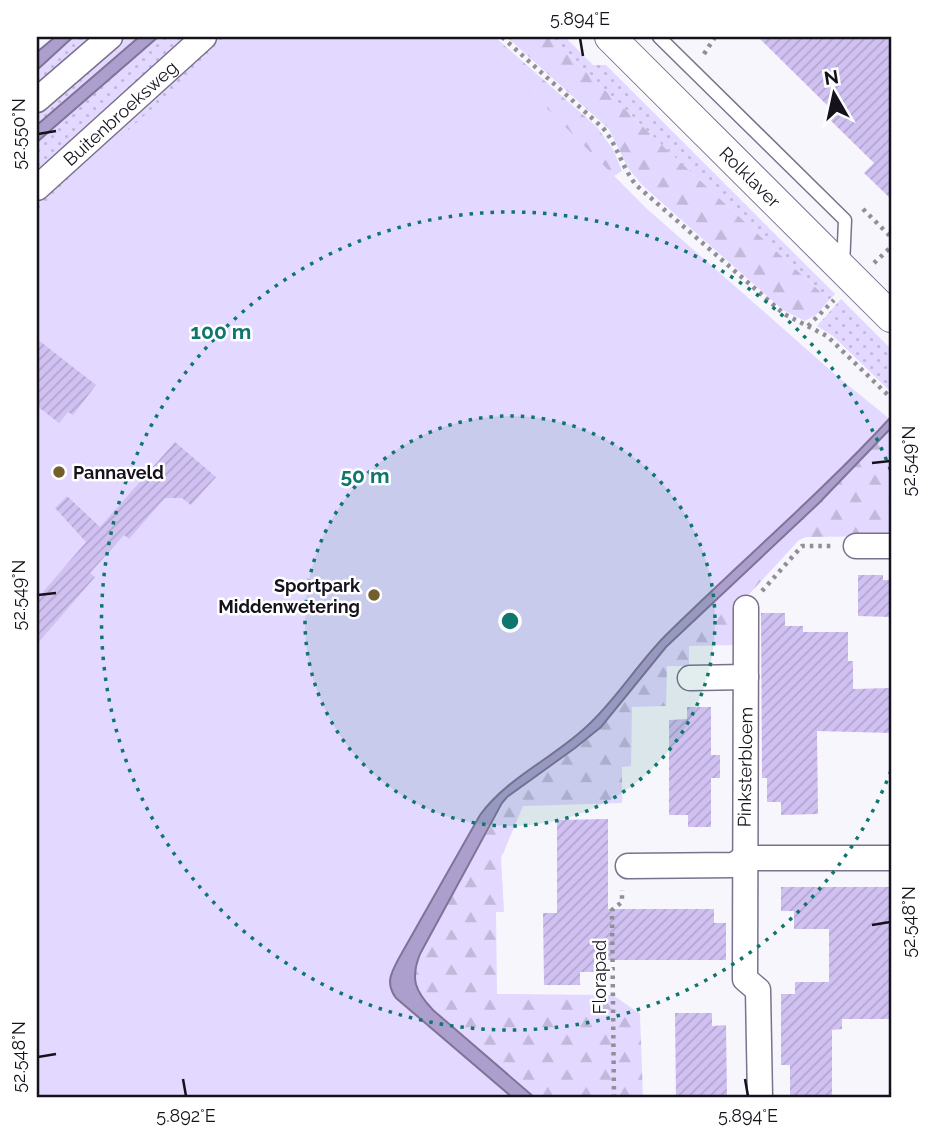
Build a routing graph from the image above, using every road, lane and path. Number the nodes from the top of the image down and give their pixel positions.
1 (110, 37) edge
2 (204, 37) edge
3 (502, 37) edge
4 (610, 37) edge
5 (659, 37) edge
6 (715, 37) edge
7 (704, 54) dead end
8 (37, 100) edge
9 (37, 188) edge
10 (849, 275) junction
11 (891, 317) edge
12 (808, 326) junction
13 (891, 398) edge
14 (856, 546) joint
15 (891, 546) edge
16 (746, 608) joint
17 (746, 677) junction
18 (690, 678) dead end
19 (744, 858) junction
20 (891, 858) edge
21 (628, 866) joint
22 (614, 1098) edge
23 (760, 1098) edge

1 - 8 street
2 - 9 street, Buitenbroeksweg
3 - 12 path
4 - 10 street, Rolklaver
5 - 10 lane
6 - 7 path
10 - 11 street, Rolklaver
10 - 12 path
12 - 13 path
14 - 15 street
14 - 16 path
16 - 17 street, Pinksterbloem
17 - 18 street
17 - 19 street, Pinksterbloem
19 - 20 street
19 - 21 street
19 - 23 street, Pinksterbloem
21 - 22 path, Florapad

